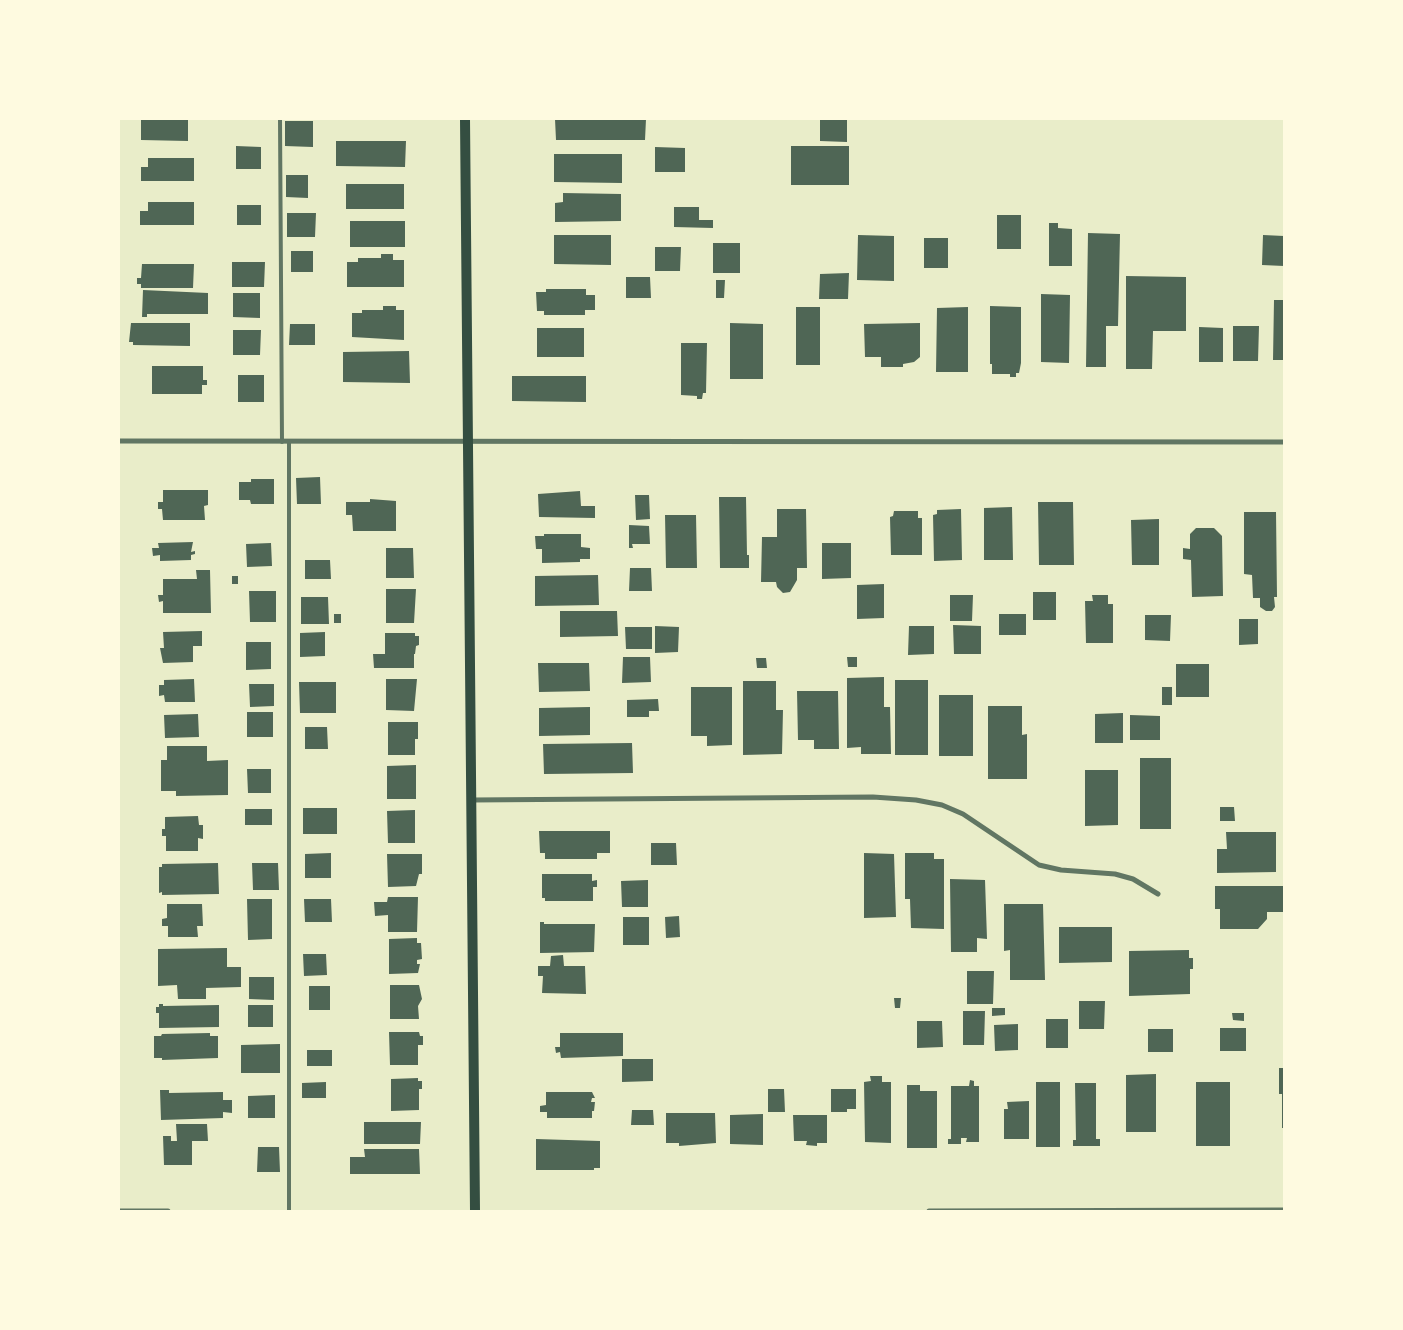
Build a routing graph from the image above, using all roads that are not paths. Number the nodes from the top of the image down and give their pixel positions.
1 (280, 119) edge
2 (465, 119) edge
3 (119, 441) edge
4 (282, 442) junction
5 (289, 442) junction
6 (468, 442) junction
7 (1284, 442) edge
8 (471, 800) junction
9 (1158, 894) dead end
10 (1284, 1210) edge
11 (119, 1211) edge
12 (168, 1211) edge
13 (289, 1211) edge
14 (475, 1211) edge
15 (929, 1211) edge

1 - 4 lane
2 - 6 main road
3 - 4 street
4 - 5 street
5 - 6 street
5 - 13 lane
6 - 7 street
6 - 8 main road
8 - 9 street
8 - 14 main road
10 - 15 street
11 - 12 street

